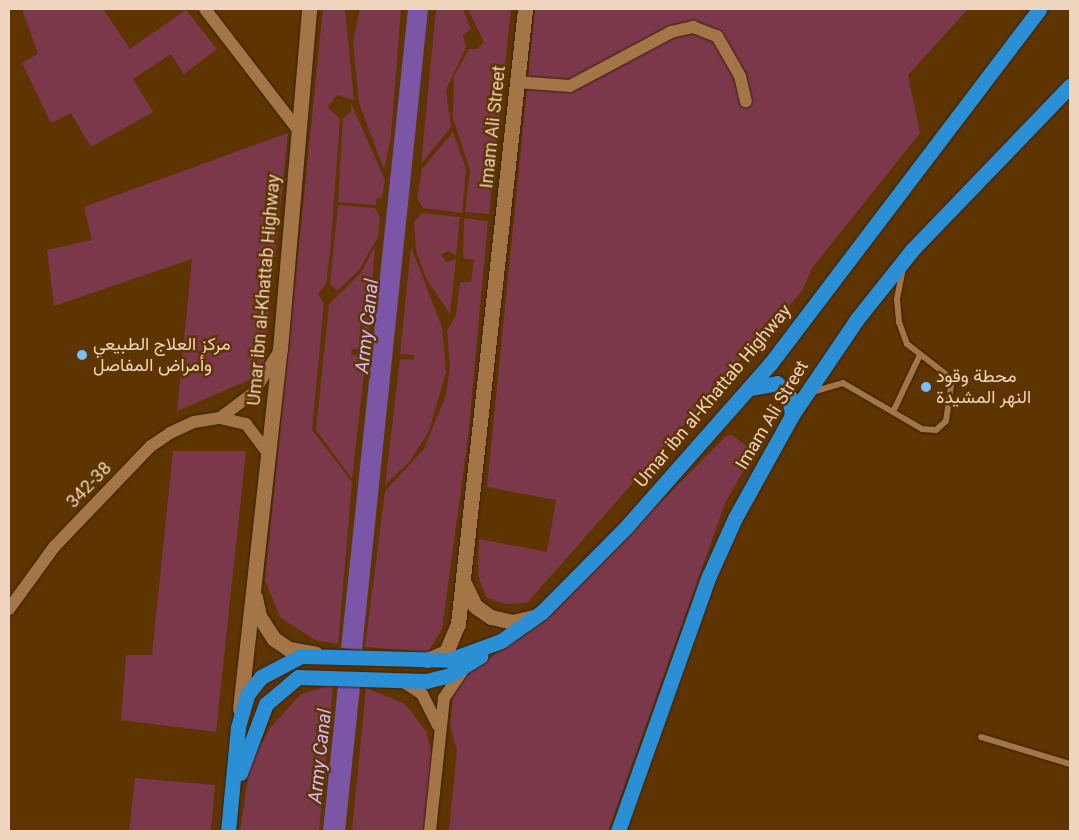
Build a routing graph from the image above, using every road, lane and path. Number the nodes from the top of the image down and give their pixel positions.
1 (205, 9) edge
2 (308, 9) edge
3 (525, 9) edge
4 (1039, 9) edge
5 (516, 82) junction
6 (1070, 86) edge
7 (746, 101) dead end
8 (296, 127) junction
9 (912, 250) junction
10 (280, 349) junction
11 (920, 355) junction
12 (749, 388) junction
13 (795, 411) junction
14 (893, 412) junction
15 (220, 418) junction
16 (268, 454) junction
17 (253, 574) junction
18 (462, 577) junction
19 (9, 609) edge
20 (542, 612) junction
21 (515, 633) junction
22 (329, 656) junction
23 (418, 662) junction
24 (469, 665) junction
25 (402, 681) junction
26 (238, 727) junction
27 (439, 735) junction
28 (981, 737) dead end
29 (1070, 764) edge
30 (228, 831) edge
31 (430, 831) edge
32 (618, 831) edge

1 - 8 street
2 - 8 main road, Umar ibn al-Khattab Highway
3 - 5 main road, Imam Ali Street
4 - 12 highway, Umar ibn al-Khattab Highway
5 - 7 street
5 - 18 main road, Imam Ali Street
6 - 9 highway, Imam Ali Street
8 - 10 main road, Umar ibn al-Khattab Highway
9 - 11 lane
9 - 13 highway, Imam Ali Street
10 - 15 street
10 - 16 main road, Umar ibn al-Khattab Highway
11 - 14 lane
11 - 14 lane
12 - 13 highway
12 - 20 highway, Umar ibn al-Khattab Highway
13 - 14 lane
13 - 32 highway, Imam Ali Street
15 - 16 street
15 - 19 street, 342-38
16 - 17 main road, Umar ibn al-Khattab Highway
17 - 22 main road, Umar ibn al-Khattab Highway
17 - 26 main road, Umar ibn al-Khattab Highway
18 - 20 main road, Imam Ali Street
18 - 23 main road, Imam Ali Street
20 - 21 highway, Umar ibn al-Khattab Highway
21 - 23 highway, Umar ibn al-Khattab Highway
21 - 24 highway
22 - 23 highway, Umar ibn al-Khattab Highway
22 - 26 highway, Umar ibn al-Khattab Highway
24 - 25 highway
24 - 27 street
25 - 27 street
25 - 30 highway
26 - 30 highway, Umar ibn al-Khattab Highway
27 - 31 street
28 - 29 lane

